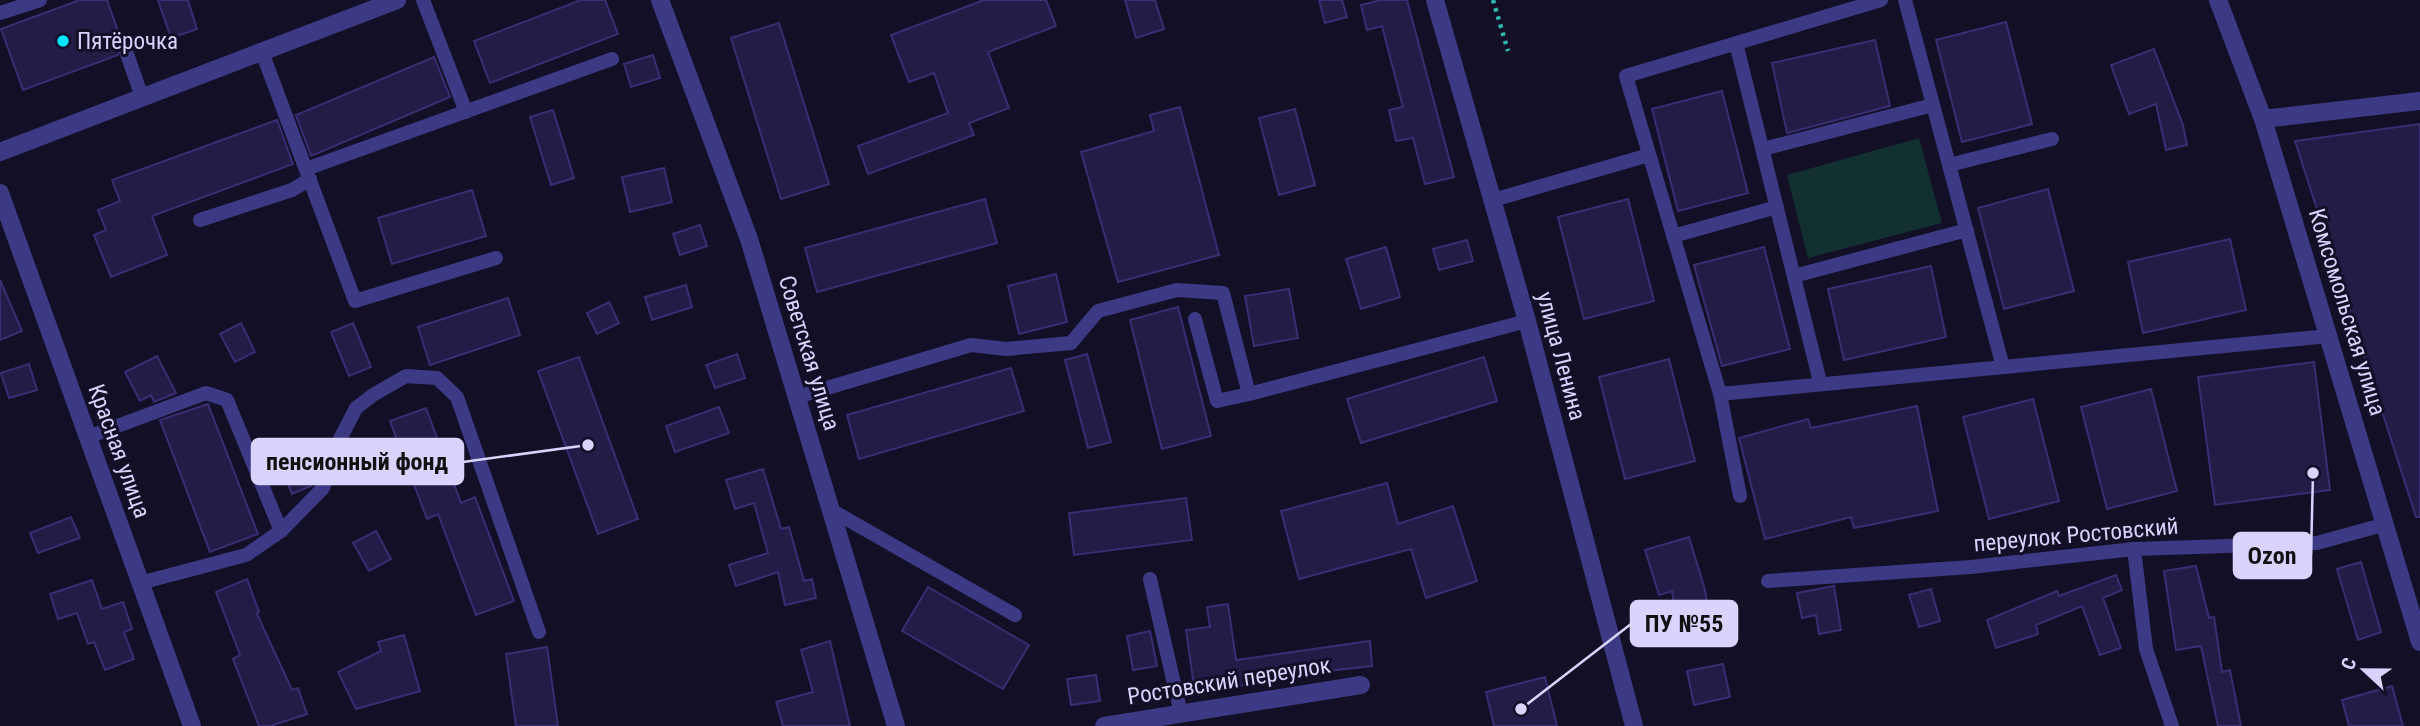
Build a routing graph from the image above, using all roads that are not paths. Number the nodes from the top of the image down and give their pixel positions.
1 (40, 0) edge
2 (397, 0) edge
3 (423, 0) edge
4 (660, 0) edge
5 (1435, 0) edge
6 (1881, 0) edge
7 (1905, 0) edge
8 (2218, 0) edge
9 (0, 13) edge
10 (1737, 43) junction
11 (262, 52) junction
12 (127, 54) dead end
13 (612, 58) dead end
14 (142, 97) junction
15 (2420, 101) edge
16 (1933, 105) junction
17 (466, 112) junction
18 (2263, 119) junction
19 (2052, 139) dead end
20 (1763, 149) junction
21 (0, 152) edge
22 (1649, 155) junction
23 (1949, 165) junction
24 (308, 174) junction
25 (0, 192) edge
26 (1493, 200) junction
27 (1777, 207) junction
28 (200, 220) dead end
29 (1967, 230) junction
30 (1673, 236) junction
31 (496, 258) dead end
32 (1794, 276) junction
33 (1195, 319) dead end
34 (1527, 321) junction
35 (2329, 336) junction
36 (2003, 367) junction
37 (1820, 382) junction
38 (1249, 394) junction
39 (1720, 394) junction
40 (797, 397) junction
41 (88, 437) junction
42 (1740, 496) dead end
43 (831, 510) junction
44 (2386, 524) junction
45 (281, 531) junction
46 (2134, 549) junction
47 (1150, 579) dead end
48 (1768, 581) dead end
49 (140, 583) junction
50 (1015, 615) dead end
51 (539, 632) dead end
52 (2420, 642) edge
53 (1361, 685) dead end
54 (1181, 714) junction
55 (192, 726) edge
56 (896, 726) edge
57 (1104, 726) edge
58 (1634, 726) edge
59 (2172, 726) edge

1 - 9 lane
2 - 11 street
3 - 17 lane
4 - 40 street, Советская улица
5 - 26 street, улица Ленина
6 - 10 lane
7 - 16 lane
8 - 18 street, Комсомольская улица
10 - 20 lane
10 - 22 lane
11 - 14 street
11 - 24 lane
12 - 14 lane
13 - 17 lane
14 - 21 street
15 - 18 street
16 - 20 lane
16 - 23 lane
17 - 24 lane
18 - 35 street, Комсомольская улица
19 - 23 lane
20 - 27 lane
22 - 26 lane
22 - 30 lane
23 - 29 lane
24 - 28 lane
24 - 31 lane
25 - 41 street, Красная улица
26 - 34 street, улица Ленина
27 - 30 lane
27 - 32 lane
29 - 32 lane
29 - 36 lane
30 - 39 lane
32 - 37 lane
33 - 38 lane
34 - 38 lane
34 - 58 street, улица Ленина
35 - 36 lane
35 - 44 street, Комсомольская улица
36 - 37 lane
37 - 39 lane
38 - 40 lane
39 - 42 lane
40 - 43 street, Советская улица
41 - 45 lane
41 - 49 street, Красная улица
43 - 50 lane
43 - 56 street, Советская улица
44 - 46 lane, переулок Ростовский
44 - 52 street, Комсомольская улица
45 - 49 lane
45 - 51 lane
46 - 48 lane, переулок Ростовский
46 - 59 lane
47 - 54 lane
49 - 55 street, Красная улица
53 - 54 street, Ростовский переулок
54 - 57 street, Ростовский переулок

